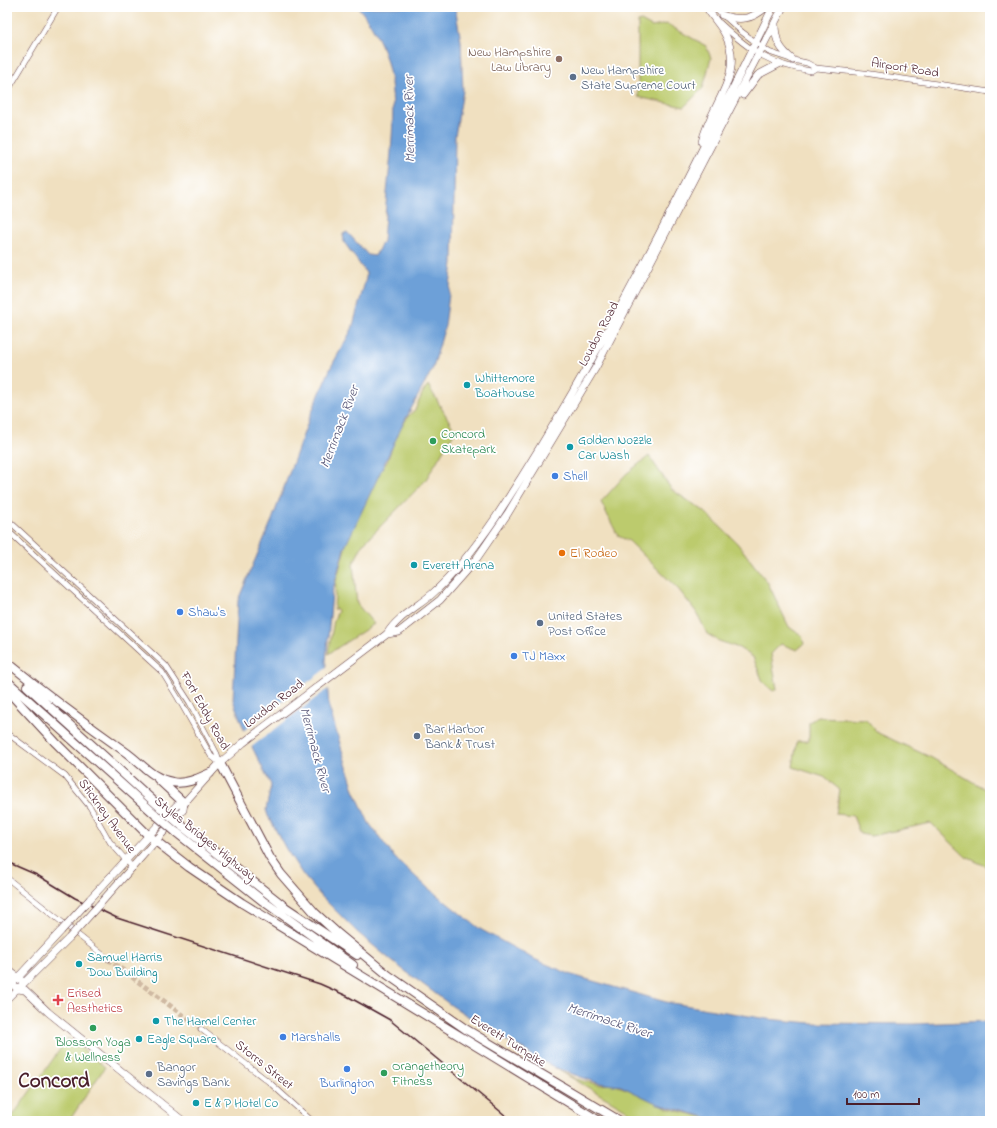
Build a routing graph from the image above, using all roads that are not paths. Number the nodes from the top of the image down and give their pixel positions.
1 (58, 7) edge
2 (766, 7) edge
3 (773, 7) edge
4 (783, 7) edge
5 (709, 8) edge
6 (722, 15) junction
7 (775, 22) junction
8 (756, 42) junction
9 (758, 50) junction
10 (794, 60) junction
11 (779, 64) junction
12 (816, 68) junction
13 (7, 92) edge
14 (990, 92) edge
15 (714, 140) junction
16 (699, 153) junction
17 (7, 519) edge
18 (7, 530) edge
19 (387, 634) junction
20 (7, 662) edge
21 (7, 666) edge
22 (7, 680) edge
23 (7, 690) edge
24 (7, 733) edge
25 (220, 763) junction
26 (210, 773) junction
27 (157, 778) junction
28 (184, 803) junction
29 (158, 811) junction
30 (179, 829) junction
31 (148, 835) junction
32 (155, 841) junction
33 (125, 860) junction
34 (132, 868) junction
35 (7, 878) edge
36 (108, 959) tunnel mouth
37 (7, 969) edge
38 (388, 975) junction
39 (18, 978) junction
40 (9, 985) edge
41 (23, 988) junction
42 (7, 1000) edge
43 (400, 1000) junction
44 (201, 1029) tunnel mouth
45 (183, 1121) edge
46 (312, 1121) edge
47 (599, 1121) edge
48 (620, 1121) edge

1 - 13 street
2 - 6 main road
3 - 8 main road, Loudon Road
4 - 7 main road, Loudon Road
5 - 6 street
5 - 9 street
5 - 16 main road
6 - 8 street
7 - 9 main road, Loudon Road
7 - 10 main road
8 - 9 main road, Loudon Road
9 - 10 street, Airport Road
9 - 11 street, Airport Road
9 - 15 main road, Loudon Road
9 - 16 main road, Loudon Road
10 - 12 street, Airport Road
11 - 12 street, Airport Road
11 - 15 main road
12 - 14 street, Airport Road
15 - 19 main road, Loudon Road
16 - 19 main road, Loudon Road
17 - 25 street, Fort Eddy Road
18 - 25 street, Fort Eddy Road
19 - 25 main road, Loudon Road
20 - 27 highway
21 - 29 highway, Styles Bridges Highway
22 - 29 highway, Styles Bridges Highway
23 - 31 highway
24 - 33 street, Stickney Avenue
25 - 26 main road, Loudon Road
25 - 38 highway
26 - 27 highway
26 - 28 main road, Loudon Road
27 - 28 highway
28 - 31 main road, Loudon Road
28 - 32 main road, Loudon Road
29 - 30 highway, Styles Bridges Highway, bridge
30 - 38 highway, Styles Bridges Highway
30 - 43 highway, Styles Bridges Highway
31 - 32 highway
31 - 33 main road, Loudon Road
32 - 34 main road, Loudon Road
32 - 43 highway
33 - 34 street, Stickney Avenue
33 - 39 main road, Loudon Road, bridge
34 - 41 main road, Loudon Road, bridge
35 - 36 street
37 - 39 main road
38 - 48 highway, Everett Turnpike
39 - 40 main road, Loudon Road
39 - 41 main road
40 - 41 main road
41 - 42 street
41 - 45 main road
43 - 47 highway, Everett Turnpike
44 - 46 street, Storrs Street

